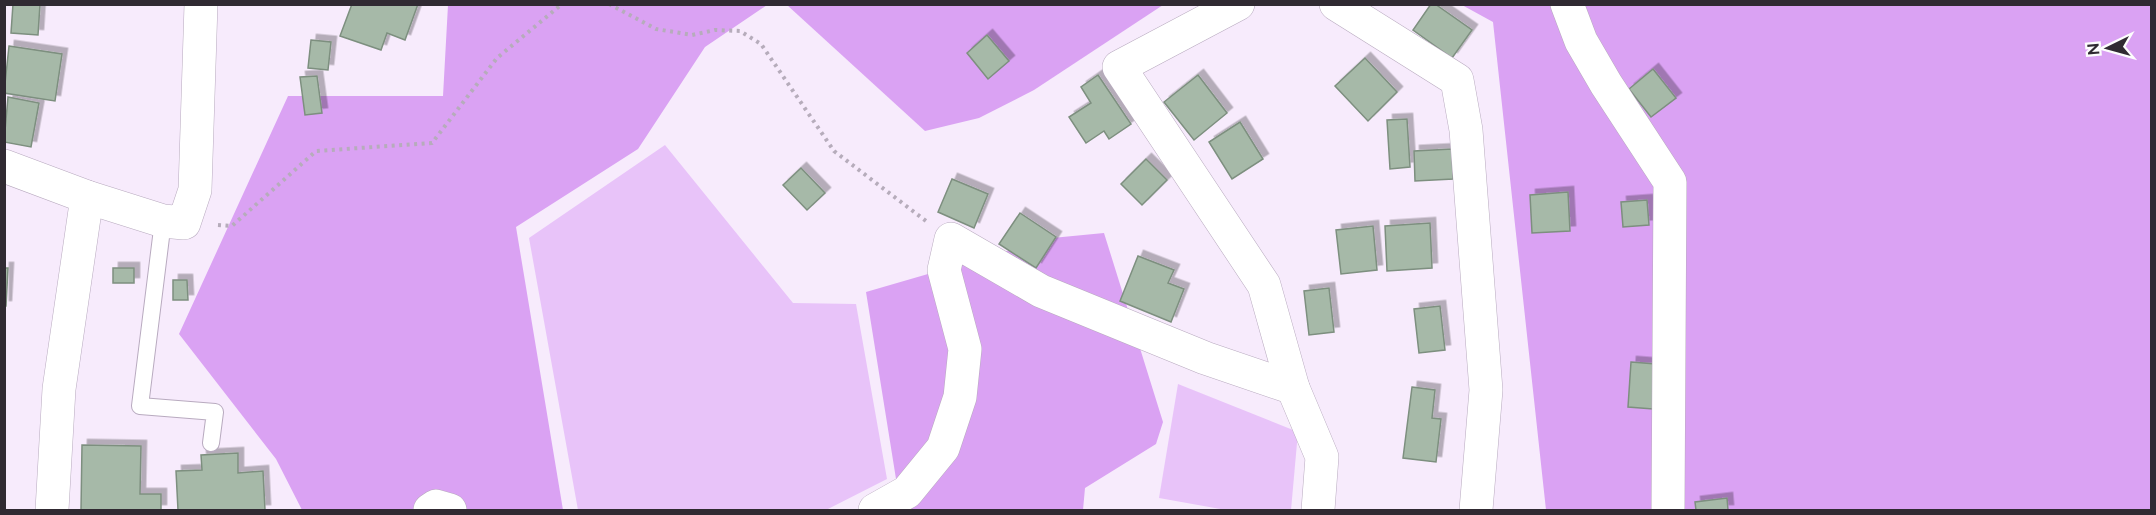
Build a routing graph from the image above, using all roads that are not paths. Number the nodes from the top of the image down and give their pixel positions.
1 (201, 4) edge
2 (1238, 4) edge
3 (1336, 4) edge
4 (1567, 4) edge
5 (4, 166) edge
6 (87, 197) junction
7 (174, 222) junction
8 (1293, 388) junction
9 (212, 443) dead end
10 (52, 510) edge
11 (430, 510) edge
12 (450, 510) edge
13 (875, 510) edge
14 (1318, 510) edge
15 (1476, 510) edge
16 (1668, 510) edge

1 - 7 street
2 - 8 street
3 - 15 street
4 - 16 street
5 - 6 street
6 - 7 street
6 - 10 street
7 - 9 lane
8 - 13 street
8 - 14 street
11 - 12 street

